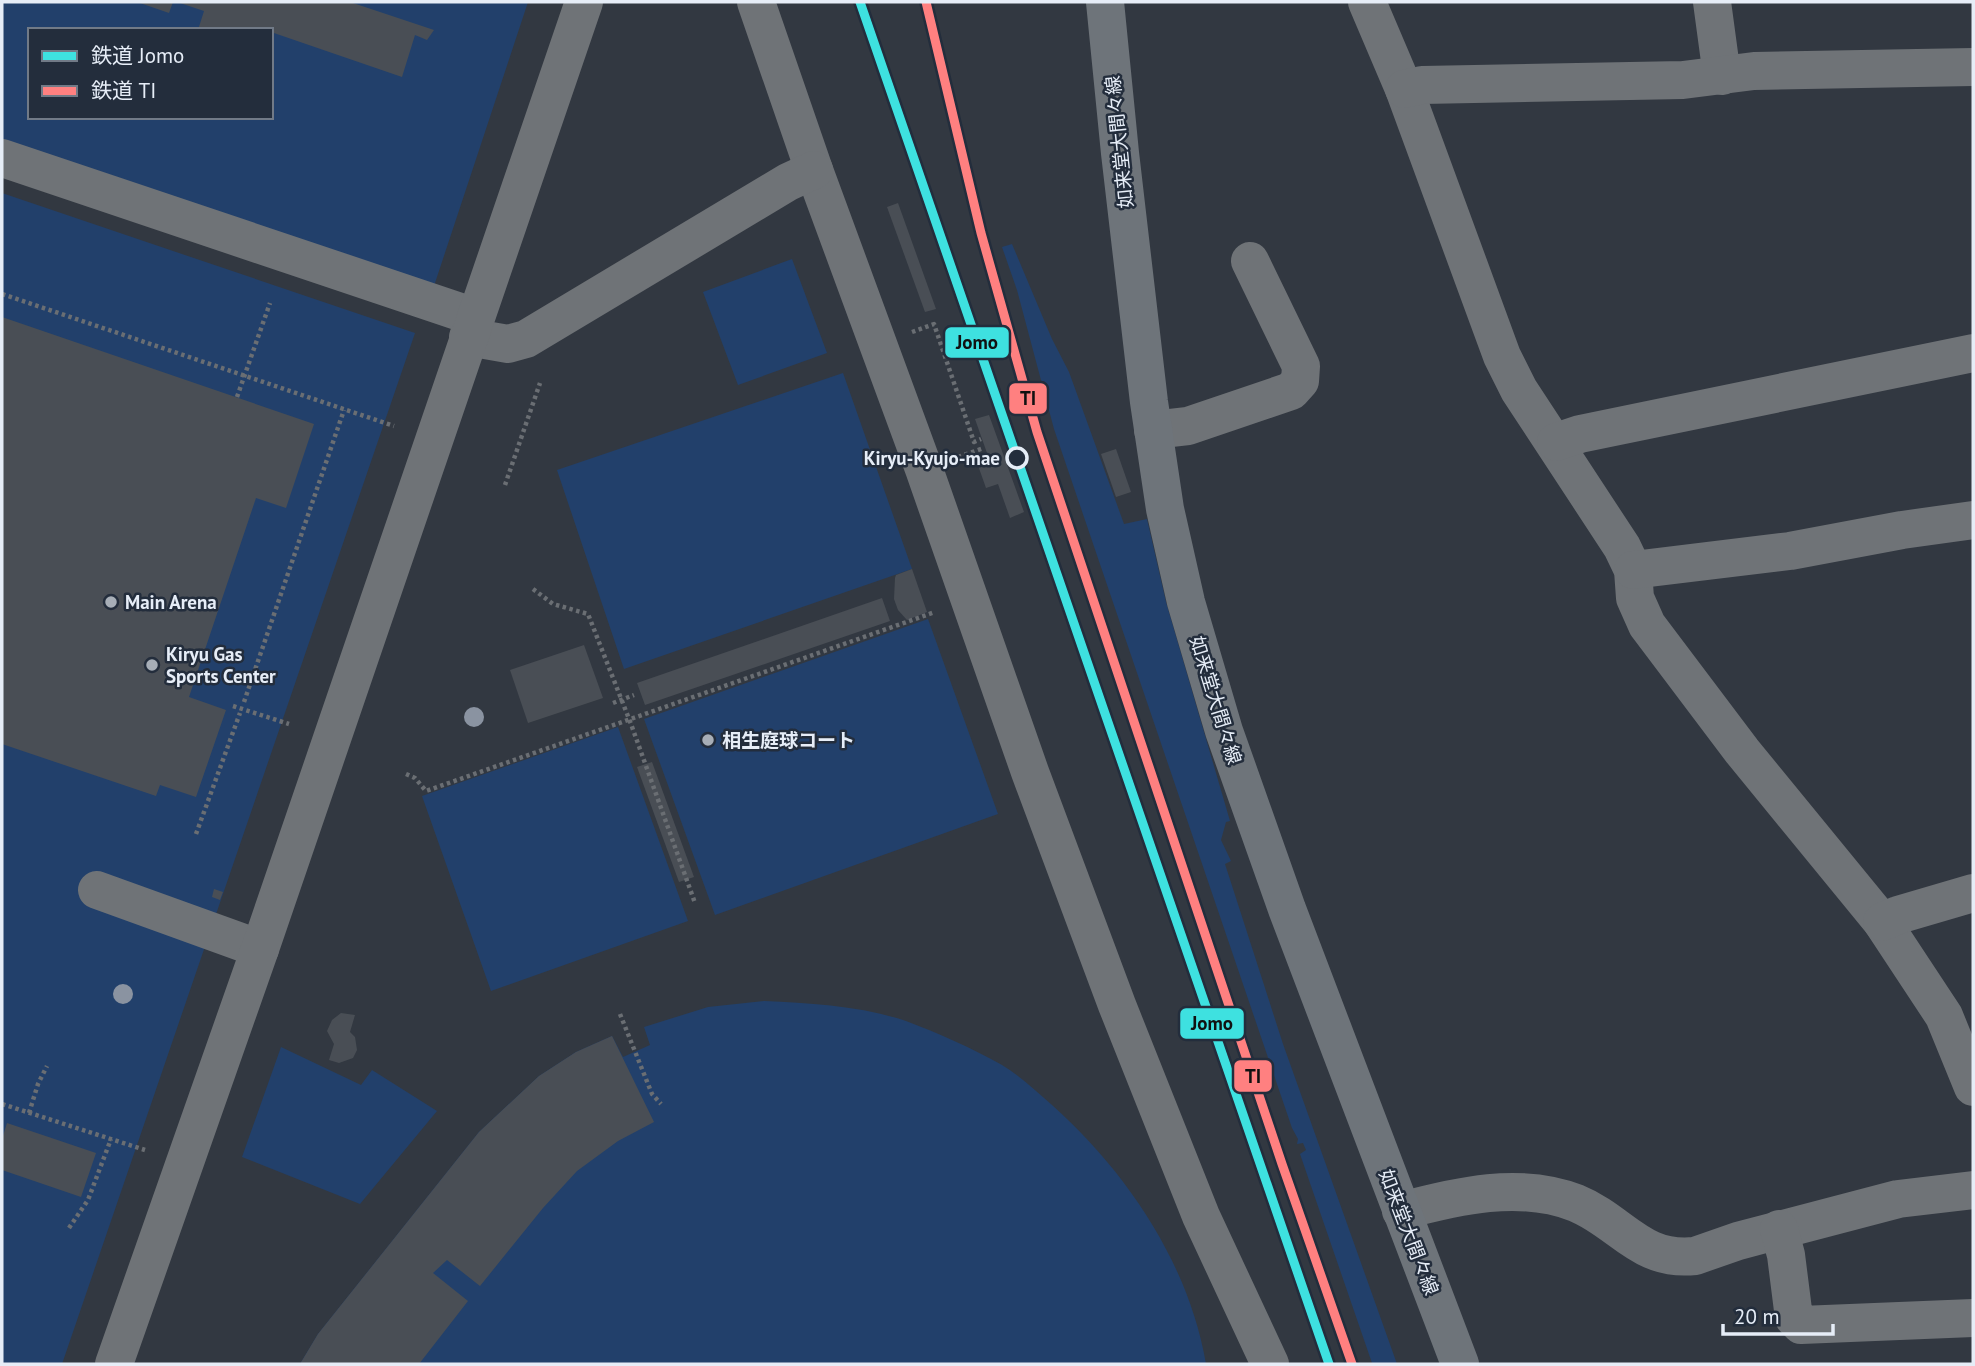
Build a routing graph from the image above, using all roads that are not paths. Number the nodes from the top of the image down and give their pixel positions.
1 (584, 2) edge
2 (756, 2) edge
3 (1105, 2) edge
4 (1367, 2) edge
5 (1712, 2) edge
6 (1973, 68) edge
7 (1722, 76) junction
8 (1404, 89) junction
9 (2, 158) edge
10 (814, 170) junction
11 (1250, 261) dead end
12 (471, 327) junction
13 (1973, 353) edge
14 (1153, 430) junction
15 (1556, 442) junction
16 (1973, 520) edge
17 (1633, 570) junction
18 (97, 890) dead end
19 (1973, 893) edge
20 (1882, 922) junction
21 (260, 949) junction
22 (1973, 1087) edge
23 (1973, 1190) edge
24 (1401, 1211) junction
25 (1780, 1229) junction
26 (1973, 1318) edge
27 (114, 1364) edge
28 (1270, 1364) edge
29 (1460, 1364) edge

1 - 12 street
2 - 10 street
3 - 14 main road, 如来堂大間々線
4 - 8 street
5 - 7 street
6 - 7 street
7 - 8 street
8 - 15 street
9 - 12 street
10 - 12 street
10 - 28 street
11 - 14 street
12 - 21 street
13 - 15 street
14 - 24 main road, 如来堂大間々線
15 - 17 street
16 - 17 street
17 - 20 street
18 - 21 street
19 - 20 street
20 - 22 street
21 - 27 street
23 - 25 street
24 - 25 street
24 - 29 main road, 如来堂大間々線
25 - 26 street

